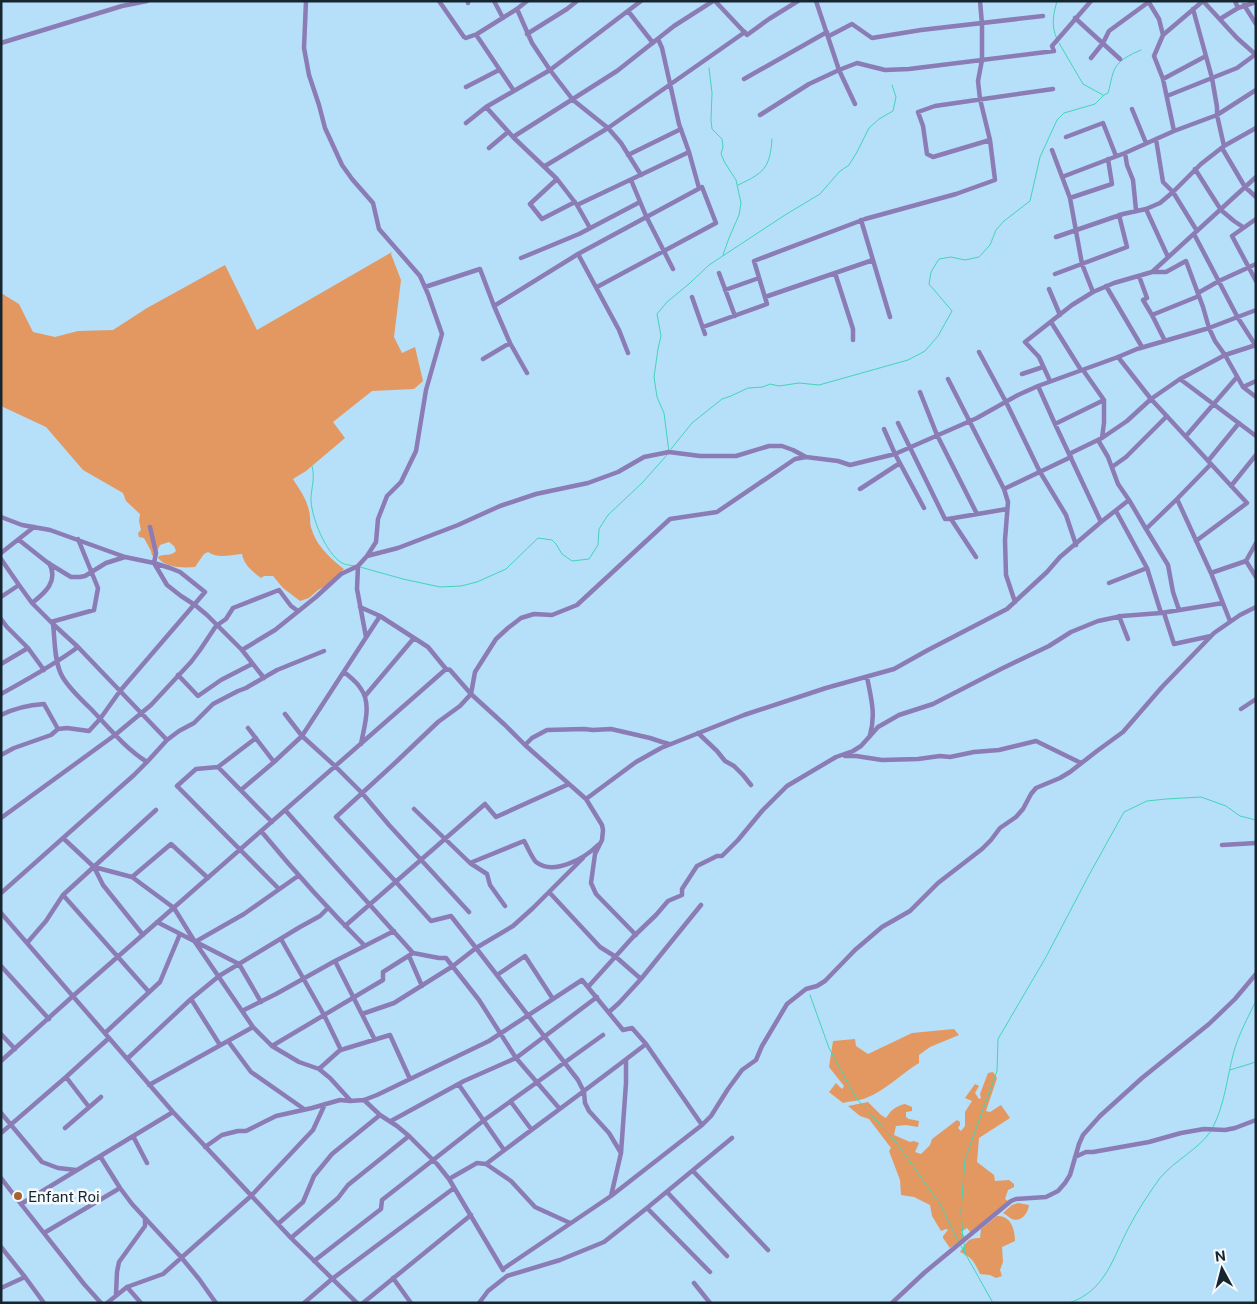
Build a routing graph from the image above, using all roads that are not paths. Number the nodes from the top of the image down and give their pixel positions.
1 (147, 1) edge
2 (306, 1) edge
3 (439, 1) edge
4 (494, 1) edge
5 (527, 1) edge
6 (577, 1) edge
7 (641, 1) edge
8 (714, 1) edge
9 (798, 1) edge
10 (816, 1) edge
11 (980, 1) edge
12 (1091, 1) edge
13 (1235, 1) edge
14 (1080, 2) edge
15 (1149, 2) edge
16 (1256, 2) edge
17 (1244, 5) junction
18 (1085, 7) junction
19 (1238, 8) junction
20 (517, 9) junction
21 (1193, 9) junction
22 (628, 12) junction
23 (1044, 16) dead end
24 (503, 18) junction
25 (1075, 18) junction
26 (1220, 19) junction
27 (982, 24) junction
28 (1256, 24) edge
29 (745, 32) junction
30 (477, 34) junction
31 (527, 34) junction
32 (828, 34) junction
33 (1162, 35) junction
34 (658, 39) junction
35 (1, 43) edge
36 (652, 43) junction
37 (1103, 43) junction
38 (1255, 54) edge
39 (1206, 56) junction
40 (1091, 58) dead end
41 (1120, 59) dead end
42 (982, 60) junction
43 (499, 70) junction
44 (550, 70) junction
45 (839, 70) junction
46 (1163, 78) junction
47 (1212, 78) junction
48 (744, 79) dead end
49 (670, 84) junction
50 (466, 87) dead end
51 (1053, 89) dead end
52 (1256, 90) edge
53 (514, 91) junction
54 (1167, 96) junction
55 (980, 99) junction
56 (573, 100) junction
57 (855, 104) dead end
58 (486, 107) junction
59 (1132, 110) dead end
60 (1217, 115) junction
61 (760, 116) dead end
62 (466, 122) dead end
63 (608, 128) junction
64 (1256, 128) edge
65 (681, 129) junction
66 (1174, 131) junction
67 (508, 132) junction
68 (513, 137) junction
69 (1066, 137) dead end
70 (1156, 138) junction
71 (990, 140) junction
72 (1146, 143) junction
73 (1223, 147) junction
74 (489, 148) dead end
75 (1052, 150) dead end
76 (689, 152) junction
77 (1125, 153) junction
78 (628, 155) junction
79 (1116, 156) junction
80 (1108, 159) junction
81 (545, 166) junction
82 (1195, 169) junction
83 (641, 175) junction
84 (1062, 177) junction
85 (1256, 177) edge
86 (557, 179) junction
87 (631, 180) junction
88 (1245, 187) junction
89 (699, 188) junction
90 (1173, 192) junction
91 (1256, 197) edge
92 (1070, 198) junction
93 (640, 202) junction
94 (576, 204) junction
95 (1146, 209) junction
96 (1136, 210) junction
97 (1221, 210) junction
98 (646, 216) junction
99 (1119, 216) junction
100 (1256, 219) edge
101 (861, 220) junction
102 (1243, 227) junction
103 (590, 228) junction
104 (1075, 230) junction
105 (1195, 232) junction
106 (1056, 237) dead end
107 (664, 251) junction
108 (578, 254) junction
109 (1168, 257) junction
110 (521, 258) dead end
111 (873, 260) junction
112 (1082, 264) junction
113 (1256, 264) edge
114 (1249, 267) junction
115 (673, 269) dead end
116 (1152, 272) junction
117 (719, 273) dead end
118 (835, 273) junction
119 (1055, 274) dead end
120 (1140, 276) junction
121 (759, 278) junction
122 (1219, 281) junction
123 (1256, 281) edge
124 (1106, 286) junction
125 (425, 287) junction
126 (597, 287) junction
127 (1049, 289) dead end
128 (725, 290) junction
129 (1093, 292) junction
130 (1199, 295) junction
131 (765, 296) junction
132 (692, 297) dead end
133 (494, 306) junction
134 (1256, 310) edge
135 (1060, 314) junction
136 (1152, 314) junction
137 (735, 316) junction
138 (890, 318) dead end
139 (1238, 318) junction
140 (1051, 322) junction
141 (703, 327) junction
142 (1209, 328) junction
143 (705, 334) dead end
144 (853, 340) dead end
145 (1165, 341) junction
146 (510, 343) junction
147 (1255, 345) edge
148 (1142, 348) junction
149 (979, 352) dead end
150 (628, 353) dead end
151 (1225, 355) junction
152 (1118, 357) junction
153 (482, 359) dead end
154 (1043, 367) junction
155 (1082, 370) junction
156 (527, 373) dead end
157 (1022, 374) dead end
158 (1237, 377) junction
159 (948, 379) dead end
160 (1180, 379) junction
161 (1050, 381) junction
162 (1256, 381) edge
163 (1038, 386) junction
164 (1243, 387) junction
165 (920, 392) dead end
166 (1256, 397) edge
167 (1151, 399) junction
168 (1104, 400) junction
169 (1006, 402) junction
170 (1214, 404) junction
171 (1167, 416) junction
172 (969, 421) junction
173 (1240, 423) junction
174 (898, 424) dead end
175 (1055, 424) junction
176 (884, 429) dead end
177 (937, 435) junction
178 (1186, 436) junction
179 (1256, 436) edge
180 (1100, 439) junction
181 (909, 448) junction
182 (895, 454) junction
183 (1070, 455) junction
184 (1256, 455) edge
185 (806, 457) junction
186 (1209, 462) junction
187 (900, 463) junction
188 (1112, 467) junction
189 (1040, 472) junction
190 (1231, 486) junction
191 (860, 489) dead end
192 (1004, 489) junction
193 (1177, 499) junction
194 (1129, 500) junction
195 (924, 508) dead end
196 (1007, 509) junction
197 (1116, 511) junction
198 (978, 514) junction
199 (1, 517) edge
200 (951, 519) junction
201 (1101, 522) junction
202 (34, 527) junction
203 (150, 527) dead end
204 (1146, 529) junction
205 (78, 539) junction
206 (19, 540) junction
207 (1196, 541) junction
208 (1256, 543) edge
209 (1076, 545) junction
210 (1, 553) edge
211 (367, 556) junction
212 (125, 557) junction
213 (976, 557) dead end
214 (1, 559) edge
215 (1246, 560) junction
216 (48, 563) junction
217 (154, 563) junction
218 (358, 566) junction
219 (1147, 568) junction
220 (92, 572) junction
221 (1211, 573) junction
222 (1256, 577) edge
223 (1109, 583) dead end
224 (19, 585) junction
225 (1, 597) edge
226 (1015, 602) junction
227 (1223, 602) junction
228 (32, 603) junction
229 (196, 604) junction
230 (1256, 607) edge
231 (360, 608) junction
232 (1180, 610) junction
233 (298, 612) junction
234 (1162, 613) junction
235 (380, 616) junction
236 (1119, 616) junction
237 (1, 619) edge
238 (1230, 621) junction
239 (52, 623) junction
240 (7, 626) junction
241 (216, 626) junction
242 (1, 630) edge
243 (1211, 636) junction
244 (366, 637) junction
245 (414, 638) junction
246 (1128, 639) dead end
247 (78, 647) junction
248 (28, 648) junction
249 (242, 650) junction
250 (324, 651) dead end
251 (57, 662) junction
252 (1, 664) edge
253 (252, 664) junction
254 (446, 669) junction
255 (44, 670) junction
256 (344, 672) junction
257 (178, 675) junction
258 (867, 677) junction
259 (264, 678) junction
260 (120, 691) junction
261 (1, 694) edge
262 (471, 694) junction
263 (365, 696) junction
264 (1256, 699) edge
265 (1241, 709) dead end
266 (142, 713) junction
267 (285, 714) dead end
268 (1, 715) edge
269 (100, 719) junction
270 (248, 728) dead end
271 (58, 729) junction
272 (698, 733) junction
273 (115, 735) junction
274 (302, 736) junction
275 (870, 737) junction
276 (256, 738) junction
277 (167, 740) junction
278 (361, 744) junction
279 (671, 744) junction
280 (525, 745) junction
281 (1, 755) edge
282 (836, 757) junction
283 (148, 762) junction
284 (274, 762) junction
285 (1081, 763) junction
286 (336, 766) junction
287 (218, 767) junction
288 (569, 784) junction
289 (751, 785) dead end
290 (241, 790) junction
291 (362, 793) junction
292 (586, 799) junction
293 (414, 808) dead end
294 (156, 810) dead end
295 (285, 810) junction
296 (1, 818) edge
297 (272, 822) junction
298 (261, 831) junction
299 (63, 838) junction
300 (444, 839) junction
301 (601, 843) junction
302 (1256, 843) edge
303 (1222, 845) dead end
304 (240, 850) junction
305 (583, 858) junction
306 (421, 860) junction
307 (470, 863) junction
308 (94, 866) junction
309 (298, 876) junction
310 (132, 877) junction
311 (208, 878) junction
312 (396, 882) junction
313 (279, 889) junction
314 (549, 892) junction
315 (1, 893) edge
316 (63, 895) junction
317 (370, 905) junction
318 (701, 905) dead end
319 (505, 906) dead end
320 (174, 908) junction
321 (328, 908) junction
322 (469, 912) dead end
323 (1, 913) edge
324 (157, 922) junction
325 (345, 926) junction
326 (394, 931) junction
327 (180, 934) junction
328 (636, 934) junction
329 (143, 935) junction
330 (281, 938) junction
331 (195, 942) junction
332 (27, 943) junction
333 (365, 946) junction
334 (476, 948) junction
335 (411, 954) junction
336 (118, 957) junction
337 (616, 957) junction
338 (335, 961) junction
339 (239, 964) junction
340 (1, 966) edge
341 (453, 966) junction
342 (1256, 974) edge
343 (498, 975) junction
344 (219, 976) junction
345 (641, 978) junction
346 (304, 979) junction
347 (422, 986) junction
348 (588, 987) junction
349 (149, 992) junction
350 (73, 996) junction
351 (354, 997) junction
352 (597, 997) junction
353 (553, 998) junction
354 (191, 999) junction
355 (261, 1002) junction
356 (242, 1011) junction
357 (609, 1012) junction
358 (362, 1014) junction
359 (324, 1015) junction
360 (528, 1015) junction
361 (49, 1019) junction
362 (253, 1027) junction
363 (501, 1033) junction
364 (1, 1034) edge
365 (105, 1034) junction
366 (603, 1035) dead end
367 (544, 1036) junction
368 (109, 1038) junction
369 (375, 1040) junction
370 (228, 1041) junction
371 (646, 1044) junction
372 (220, 1045) junction
373 (272, 1046) junction
374 (15, 1049) junction
375 (341, 1050) junction
376 (516, 1058) junction
377 (127, 1060) junction
378 (626, 1060) junction
379 (1, 1061) edge
380 (564, 1063) junction
381 (318, 1069) junction
382 (66, 1078) junction
383 (410, 1079) junction
384 (537, 1082) junction
385 (149, 1085) junction
386 (459, 1085) junction
387 (584, 1092) junction
388 (101, 1097) dead end
389 (364, 1100) junction
390 (350, 1101) junction
391 (511, 1102) junction
392 (326, 1104) junction
393 (89, 1108) junction
394 (559, 1108) junction
395 (305, 1110) junction
396 (173, 1112) junction
397 (1, 1113) edge
398 (380, 1115) junction
399 (1256, 1120) edge
400 (391, 1121) junction
401 (483, 1121) junction
402 (11, 1125) junction
403 (702, 1125) junction
404 (65, 1128) dead end
405 (531, 1130) junction
406 (1, 1133) edge
407 (133, 1136) junction
408 (409, 1136) junction
409 (732, 1138) dead end
410 (206, 1147) junction
411 (504, 1150) junction
412 (621, 1153) junction
413 (100, 1156) junction
414 (1075, 1157) junction
415 (433, 1160) junction
416 (147, 1164) dead end
417 (486, 1164) junction
418 (76, 1170) junction
419 (693, 1171) junction
420 (1, 1178) edge
421 (449, 1178) junction
422 (120, 1188) junction
423 (454, 1188) junction
424 (667, 1192) junction
425 (250, 1196) junction
426 (610, 1196) junction
427 (21, 1204) junction
428 (647, 1208) junction
429 (471, 1215) junction
430 (145, 1218) junction
431 (570, 1223) junction
432 (278, 1224) junction
433 (44, 1233) junction
434 (291, 1238) junction
435 (1, 1247) edge
436 (768, 1250) dead end
437 (727, 1256) dead end
438 (181, 1257) junction
439 (314, 1261) junction
440 (503, 1269) junction
441 (710, 1272) dead end
442 (507, 1276) junction
443 (25, 1277) junction
444 (394, 1278) junction
445 (332, 1279) junction
446 (694, 1283) dead end
447 (127, 1287) junction
448 (1, 1288) edge
449 (116, 1294) junction
450 (353, 1302) edge
451 (44, 1303) edge
452 (101, 1303) edge
453 (107, 1303) edge
454 (141, 1303) edge
455 (216, 1303) edge
456 (304, 1303) edge
457 (363, 1303) edge
458 (411, 1303) edge
459 (478, 1303) edge
460 (710, 1303) edge
461 (892, 1303) edge

1 - 35 street
2 - 125 street
3 - 30 street
4 - 24 street
5 - 20 street
6 - 31 street
7 - 22 street
8 - 29 street
8 - 34 street
9 - 29 street
10 - 32 street
11 - 27 street
12 - 18 street
13 - 19 street
14 - 18 street
15 - 33 street
15 - 37 street
16 - 17 street
17 - 19 street
17 - 28 street
18 - 25 street
19 - 26 street
20 - 24 street
20 - 31 street
21 - 26 street
21 - 33 street
21 - 39 street
22 - 36 street
22 - 44 street
23 - 27 street
24 - 30 street
25 - 37 street
25 - 42 street
26 - 38 street
27 - 32 street
27 - 42 street
29 - 49 street
30 - 43 street
31 - 44 street
32 - 45 street
32 - 48 street
33 - 46 street
34 - 36 street
34 - 49 street
36 - 56 street
37 - 40 street
37 - 41 street
38 - 47 street
39 - 46 street
39 - 47 street
42 - 45 street
42 - 55 street
43 - 50 street
43 - 53 street
44 - 53 street
44 - 56 street
45 - 57 street
45 - 61 street
46 - 54 street
47 - 54 street
47 - 60 street
49 - 63 street
49 - 65 street
51 - 55 street
52 - 60 street
53 - 58 street
54 - 66 street
55 - 71 street
55 - 71 street
56 - 63 street
56 - 68 street
58 - 62 street
58 - 67 street
59 - 72 street
60 - 66 street
60 - 73 street
63 - 78 street
63 - 81 street
64 - 73 street
65 - 76 street
65 - 78 street
66 - 70 street
67 - 68 street
67 - 74 street
68 - 81 street
69 - 79 street
70 - 72 street
70 - 90 street
71 - 101 street
72 - 77 street
73 - 82 street
73 - 88 street
75 - 84 street
76 - 83 street
76 - 89 street
77 - 79 street
77 - 96 street
78 - 83 street
79 - 80 street
80 - 84 street
80 - 92 street
81 - 86 street
82 - 90 street
82 - 97 street
83 - 87 street
84 - 92 street
85 - 88 street
86 - 94 street
86 - 94 street
87 - 93 street
87 - 94 street
88 - 91 street
88 - 97 street
89 - 98 street
89 - 107 street
90 - 95 street
90 - 105 street
92 - 104 street
93 - 98 street
93 - 103 street
94 - 103 street
95 - 96 street
95 - 109 street
96 - 99 street
97 - 102 street
97 - 105 street
98 - 107 street
98 - 108 street
99 - 104 street
99 - 112 street
100 - 102 street
101 - 111 street
101 - 121 street
102 - 114 street
103 - 110 street
104 - 106 street
104 - 112 street
105 - 109 street
105 - 122 street
107 - 115 street
107 - 126 street
108 - 126 street
108 - 133 street
109 - 116 street
111 - 118 street
111 - 138 street
112 - 119 street
112 - 129 street
113 - 114 street
114 - 122 street
114 - 123 street
116 - 120 street
116 - 130 street
117 - 128 street
118 - 131 street
118 - 144 street
120 - 124 street
120 - 136 street
121 - 128 street
121 - 131 street
122 - 130 street
122 - 139 street
124 - 129 street
124 - 148 street
125 - 133 street
125 - 211 street
126 - 150 street
127 - 135 street
128 - 137 street
129 - 135 street
130 - 136 street
130 - 142 street
131 - 137 street
132 - 141 street
133 - 146 street
134 - 139 street
135 - 140 street
136 - 145 street
137 - 141 street
139 - 142 street
139 - 147 street
140 - 154 street
140 - 155 street
141 - 143 street
142 - 145 street
142 - 151 street
145 - 148 street
146 - 153 street
146 - 156 street
147 - 151 street
148 - 152 street
149 - 169 street
151 - 158 street
151 - 160 street
152 - 155 street
152 - 167 street
154 - 157 street
154 - 161 street
155 - 161 street
155 - 168 street
158 - 164 street
158 - 170 street
159 - 172 street
160 - 167 street
160 - 170 street
161 - 163 street
162 - 164 street
163 - 169 street
163 - 175 street
164 - 166 street
165 - 177 street
167 - 171 street
167 - 180 street
168 - 175 street
168 - 180 street
169 - 172 street
169 - 189 street
170 - 173 street
170 - 178 street
171 - 178 street
171 - 188 street
172 - 177 street
172 - 192 street
173 - 179 street
173 - 186 street
174 - 181 street
175 - 183 street
176 - 182 street
177 - 181 street
177 - 198 street
178 - 186 street
180 - 183 street
180 - 188 street
181 - 182 street
181 - 200 street
182 - 185 street
182 - 187 street
183 - 189 street
183 - 201 street
184 - 190 street
185 - 211 street
185 - 262 street
186 - 190 street
186 - 193 street
187 - 191 street
187 - 195 street
188 - 194 street
189 - 192 street
189 - 209 street
190 - 207 street
192 - 196 street
193 - 204 street
193 - 207 street
194 - 197 street
194 - 204 street
196 - 198 street
196 - 226 street
197 - 201 street
197 - 219 street
198 - 200 street
199 - 202 street
200 - 213 street
201 - 209 street
202 - 205 street
202 - 206 street
203 - 217 street
204 - 232 street
205 - 212 street
205 - 220 street
206 - 210 street
206 - 216 street
207 - 221 street
208 - 215 street
209 - 226 street
211 - 218 street
212 - 217 street
212 - 220 street
214 - 224 street
215 - 221 street
215 - 222 street
216 - 220 street
216 - 228 street
217 - 229 street
217 - 229 street
218 - 231 street
218 - 233 street
219 - 223 street
219 - 234 street
220 - 239 street
221 - 227 street
224 - 225 street
224 - 228 street
226 - 258 street
227 - 232 street
227 - 238 street
228 - 239 street
229 - 241 street
229 - 260 street
230 - 238 street
231 - 235 street
231 - 244 street
232 - 234 street
233 - 241 street
233 - 249 street
234 - 236 street
234 - 243 street
235 - 244 street
235 - 245 street
236 - 246 street
236 - 275 street
237 - 240 street
238 - 243 street
239 - 247 street
239 - 251 street
240 - 242 street
240 - 248 street
241 - 249 street
241 - 257 street
243 - 285 street
244 - 256 street
245 - 254 street
245 - 263 street
247 - 251 street
247 - 260 street
248 - 252 street
248 - 255 street
249 - 253 street
250 - 259 street
251 - 255 street
251 - 269 street
253 - 257 street
253 - 259 street
254 - 262 street
254 - 278 street
255 - 261 street
256 - 263 street
256 - 274 street
257 - 266 street
258 - 272 street
258 - 275 street
259 - 277 street
260 - 266 street
260 - 269 street
262 - 280 street
262 - 291 street
263 - 278 street
264 - 265 street
266 - 273 street
266 - 277 street
267 - 274 street
268 - 271 street
269 - 271 street
269 - 273 street
270 - 276 street
271 - 281 street
272 - 279 street
272 - 289 street
273 - 283 street
273 - 296 street
274 - 284 street
274 - 286 street
275 - 282 street
276 - 284 street
276 - 287 street
277 - 283 street
278 - 286 street
279 - 280 street
279 - 292 street
280 - 288 street
282 - 285 street
282 - 328 street
283 - 299 street
284 - 290 street
285 - 403 street
286 - 291 street
286 - 295 street
287 - 290 street
287 - 304 street
288 - 292 street
288 - 300 street
290 - 297 street
291 - 306 street
291 - 312 street
292 - 301 street
293 - 300 street
294 - 308 street
295 - 297 street
295 - 317 street
297 - 298 street
298 - 304 street
298 - 309 street
299 - 308 street
299 - 315 street
300 - 306 street
300 - 307 street
301 - 305 street
301 - 328 street
302 - 303 street
304 - 311 street
304 - 313 street
305 - 307 street
305 - 314 street
306 - 312 street
306 - 322 street
307 - 319 street
308 - 310 street
308 - 316 street
308 - 329 street
309 - 313 street
309 - 321 street
310 - 311 street
310 - 320 street
311 - 320 street
312 - 317 street
312 - 334 street
313 - 331 street
314 - 334 street
314 - 337 street
316 - 332 street
316 - 336 street
317 - 325 street
317 - 326 street
318 - 345 street
320 - 324 street
320 - 331 street
321 - 325 street
321 - 330 street
323 - 332 street
324 - 327 street
324 - 329 street
325 - 333 street
326 - 333 street
326 - 335 street
327 - 331 street
327 - 349 street
328 - 337 street
329 - 336 street
330 - 339 street
330 - 346 street
331 - 339 street
331 - 344 street
332 - 350 street
333 - 338 street
334 - 341 street
334 - 343 street
335 - 341 street
335 - 347 street
335 - 351 street
336 - 349 street
336 - 350 street
337 - 345 street
337 - 348 street
338 - 346 street
338 - 351 street
339 - 344 street
339 - 355 street
340 - 361 street
341 - 347 street
341 - 363 street
342 - 414 street
343 - 353 street
343 - 360 street
344 - 354 street
344 - 356 street
345 - 357 street
346 - 355 street
346 - 359 street
347 - 358 street
348 - 352 street
348 - 353 street
349 - 365 street
350 - 361 street
350 - 365 street
351 - 358 street
351 - 359 street
352 - 357 street
352 - 367 street
353 - 360 street
354 - 372 street
354 - 377 street
355 - 356 street
356 - 362 street
357 - 371 street
358 - 369 street
359 - 373 street
359 - 375 street
360 - 363 street
360 - 367 street
361 - 374 street
362 - 370 street
362 - 373 street
363 - 376 street
363 - 383 street
364 - 374 street
365 - 368 street
366 - 380 street
367 - 376 street
367 - 380 street
368 - 377 street
368 - 382 street
369 - 375 street
369 - 383 street
370 - 372 street
370 - 395 street
371 - 378 street
371 - 403 street
372 - 385 street
373 - 381 street
374 - 379 street
375 - 381 street
376 - 384 street
376 - 386 street
377 - 385 street
378 - 387 street
378 - 412 street
380 - 384 street
380 - 387 street
381 - 390 street
382 - 393 street
382 - 402 street
383 - 389 street
384 - 391 street
384 - 394 street
385 - 396 street
386 - 400 street
386 - 401 street
387 - 394 street
387 - 412 street
388 - 393 street
389 - 390 street
389 - 398 street
390 - 392 street
391 - 401 street
391 - 405 street
392 - 395 street
392 - 425 street
393 - 404 street
394 - 405 street
395 - 410 street
396 - 407 street
396 - 410 street
397 - 402 street
398 - 400 street
398 - 432 street
399 - 414 street
400 - 408 street
401 - 411 street
401 - 415 street
402 - 406 street
402 - 418 street
403 - 426 street
405 - 411 street
407 - 413 street
407 - 416 street
408 - 415 street
408 - 434 street
409 - 419 street
410 - 425 street
411 - 417 street
412 - 426 street
413 - 418 street
413 - 422 street
414 - 461 street
415 - 421 street
415 - 439 street
417 - 421 street
417 - 431 street
418 - 427 street
419 - 424 street
419 - 436 street
420 - 427 street
421 - 423 street
422 - 430 street
422 - 433 street
423 - 429 street
423 - 445 street
424 - 428 street
424 - 437 street
425 - 432 street
425 - 438 street
426 - 431 street
427 - 433 street
428 - 441 street
428 - 442 street
429 - 440 street
429 - 444 street
430 - 438 street
430 - 449 street
431 - 440 street
432 - 434 street
433 - 452 street
434 - 439 street
435 - 443 street
438 - 447 street
438 - 455 street
439 - 445 street
440 - 442 street
442 - 459 street
443 - 448 street
443 - 451 street
444 - 457 street
444 - 458 street
445 - 450 street
445 - 456 street
446 - 460 street
447 - 449 street
447 - 454 street
449 - 453 street

